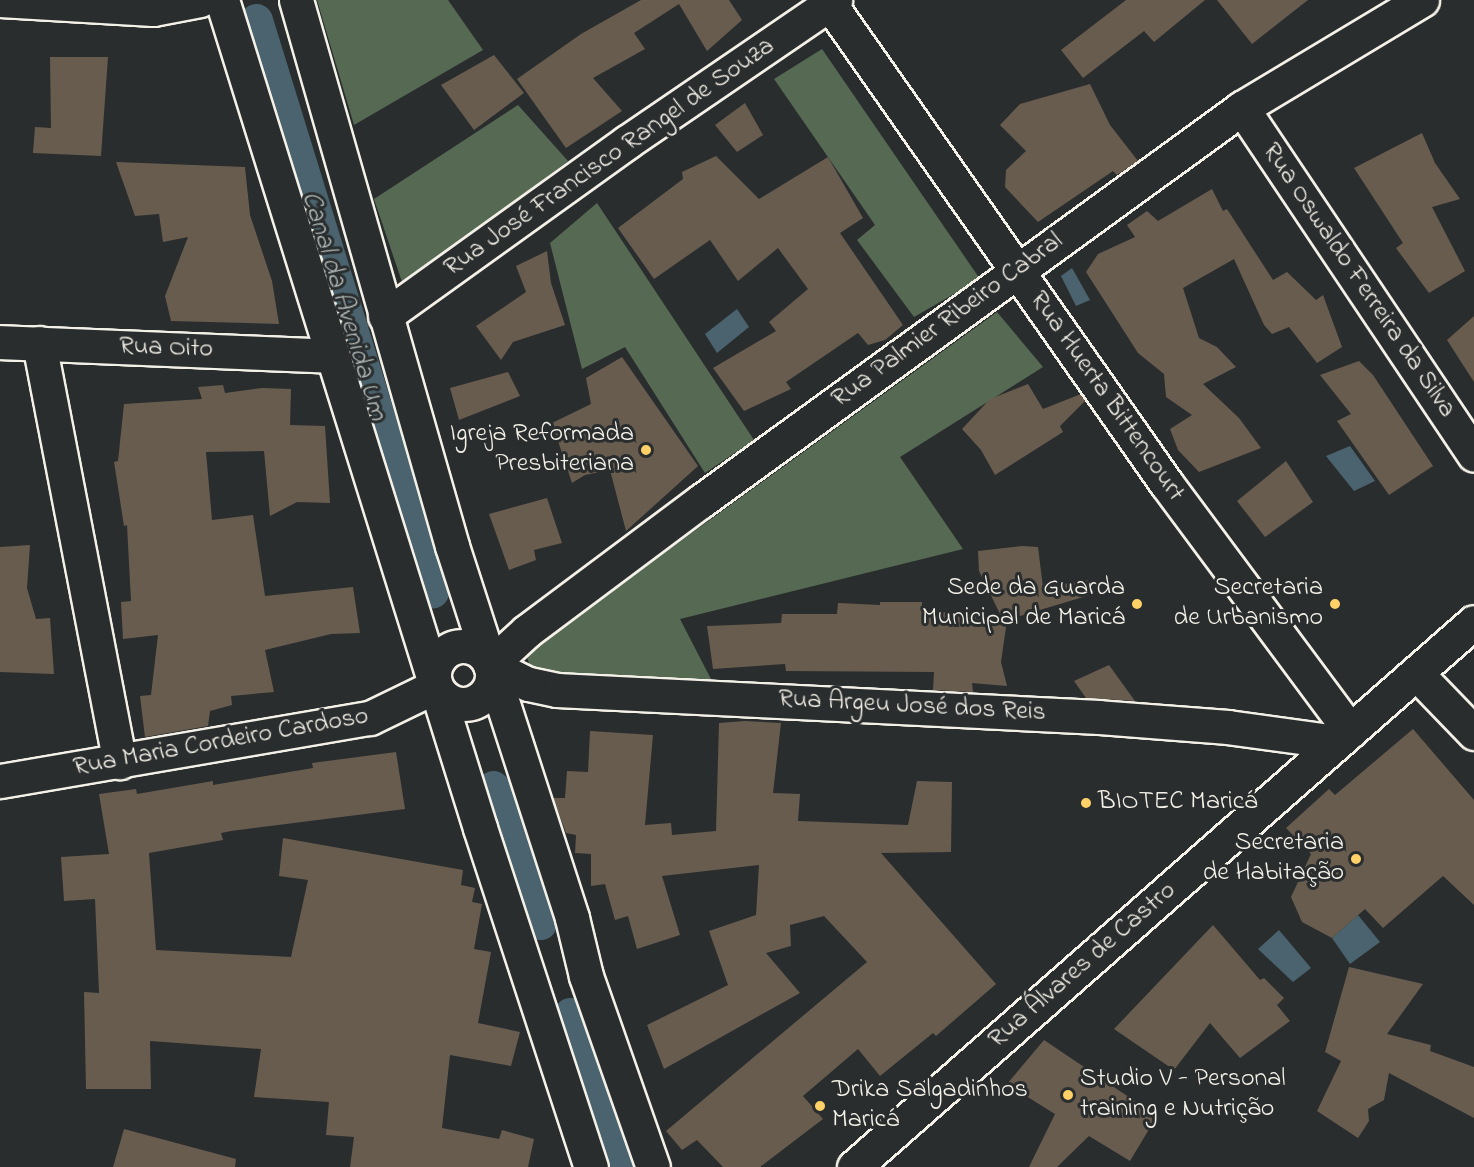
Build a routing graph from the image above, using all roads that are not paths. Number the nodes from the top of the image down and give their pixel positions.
1 (0, 0) edge
2 (200, 0) edge
3 (222, 0) edge
4 (296, 0) edge
5 (1422, 0) edge
6 (831, 1) edge
7 (1242, 108) junction
8 (1016, 270) junction
9 (385, 316) junction
10 (0, 342) edge
11 (39, 343) junction
12 (332, 356) junction
13 (1474, 455) edge
14 (1474, 622) edge
15 (490, 665) junction
16 (1417, 674) junction
17 (436, 686) junction
18 (1474, 734) edge
19 (1344, 737) junction
20 (120, 762) junction
21 (0, 781) edge
22 (591, 1167) edge
23 (653, 1167) edge
24 (854, 1167) edge

1 - 2 street
3 - 12 street
4 - 9 street
5 - 7 street, Rua Palmier Ribeiro Cabral
6 - 8 street, Rua Huerta Bittencourt
6 - 9 street, Rua José Francisco Rangel de Souza
7 - 8 street, Rua Palmier Ribeiro Cabral
7 - 13 street, Rua Oswaldo Ferreira da Silva
8 - 15 street, Rua Palmier Ribeiro Cabral
8 - 19 street, Rua Huerta Bittencourt
9 - 15 street
10 - 11 street, Rua Oito
11 - 12 street, Rua Oito
11 - 20 street
12 - 17 street
14 - 16 street, Rua Álvares de Castro
15 - 17 street
15 - 19 street, Rua Argeu José dos Reis
15 - 23 street
16 - 18 street
16 - 19 street, Rua Álvares de Castro
17 - 20 street, Rua Maria Cordeiro Cardoso
17 - 22 street
19 - 24 street, Rua Álvares de Castro
20 - 21 street, Rua Maria Cordeiro Cardoso

